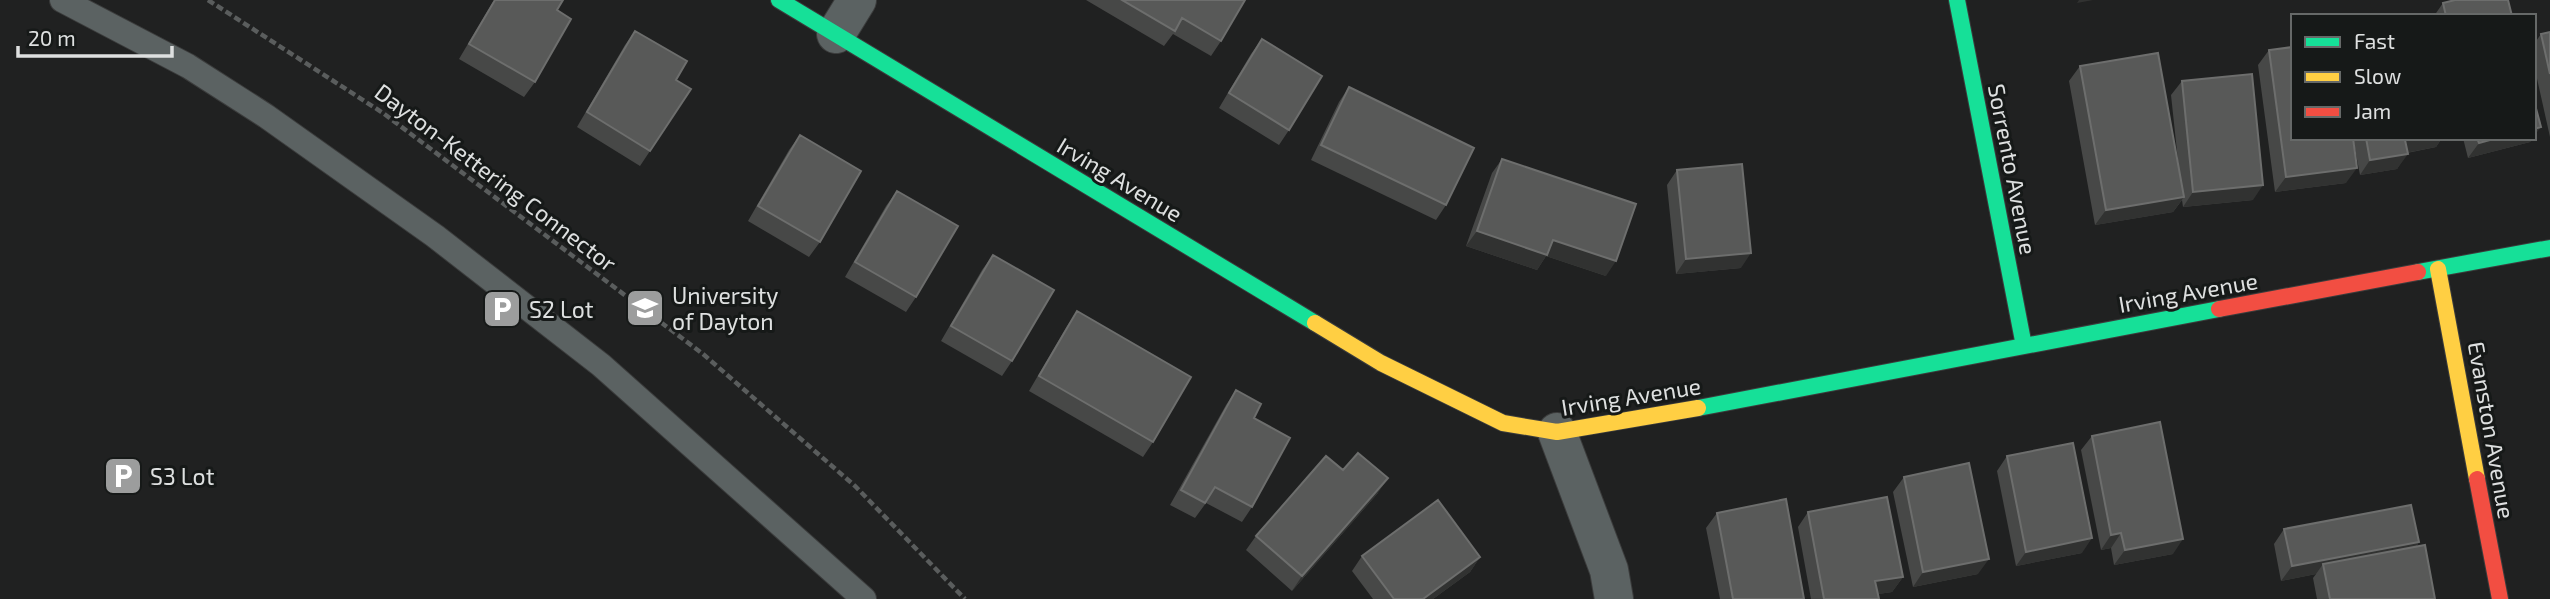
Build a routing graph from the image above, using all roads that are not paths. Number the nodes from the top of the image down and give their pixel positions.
1 (62, 0) edge
2 (779, 0) edge
3 (857, 0) edge
4 (1957, 0) edge
5 (836, 34) junction
6 (2550, 248) edge
7 (2438, 270) junction
8 (2024, 346) junction
9 (1557, 432) junction
10 (864, 599) edge
11 (1614, 599) edge
12 (2500, 599) edge

1 - 10 lane
2 - 5 street, Irving Avenue
3 - 5 street
4 - 8 street, Sorrento Avenue
5 - 9 street, Irving Avenue
6 - 7 street, Irving Avenue
7 - 8 street, Irving Avenue
7 - 12 street, Evanston Avenue
8 - 9 street, Irving Avenue
9 - 11 street

